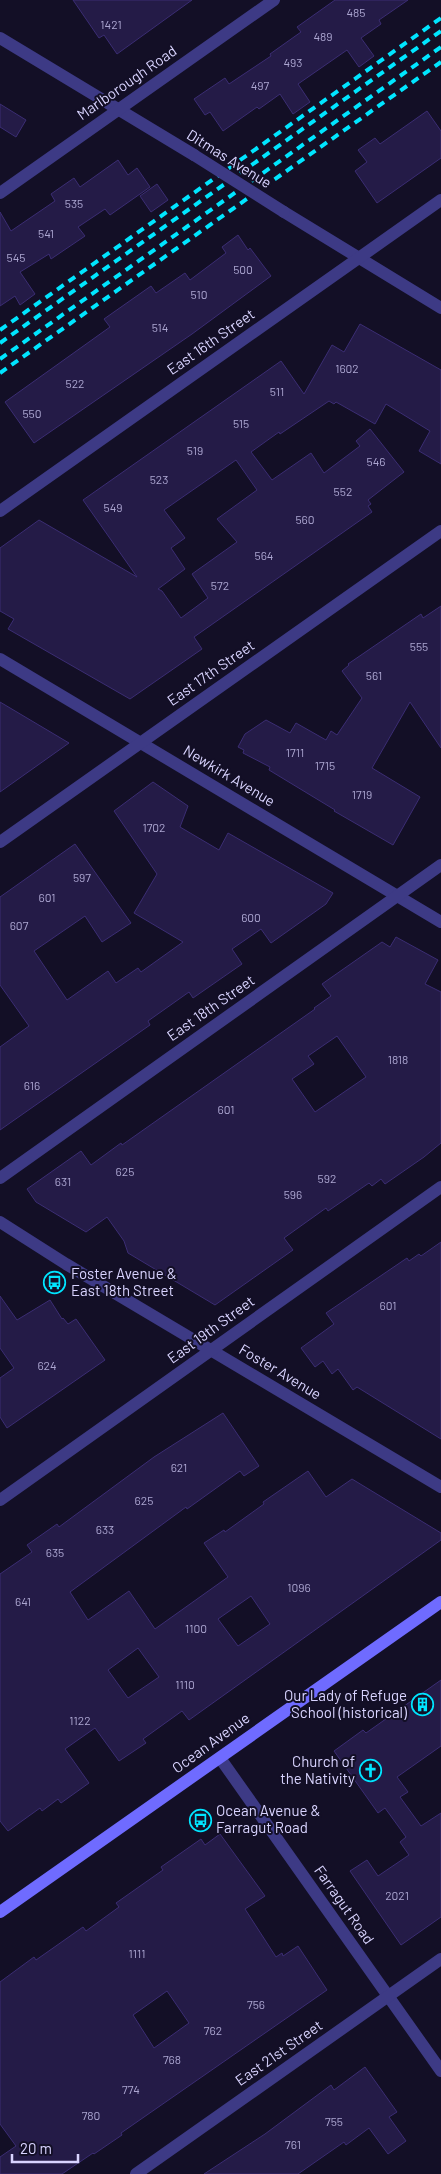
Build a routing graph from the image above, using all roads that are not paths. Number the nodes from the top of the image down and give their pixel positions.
1 (274, 0) edge
2 (0, 38) edge
3 (118, 110) junction
4 (0, 193) edge
5 (441, 200) edge
6 (359, 258) junction
7 (441, 308) edge
8 (0, 511) edge
9 (441, 531) edge
10 (0, 659) edge
11 (140, 742) junction
12 (0, 842) edge
13 (441, 865) edge
14 (398, 896) junction
15 (441, 922) edge
16 (0, 1178) edge
17 (441, 1187) edge
18 (0, 1222) edge
19 (211, 1350) junction
20 (441, 1486) edge
21 (0, 1500) edge
22 (441, 1602) edge
23 (220, 1758) junction
24 (0, 1912) edge
25 (441, 1959) edge
26 (388, 1996) junction
27 (441, 2071) edge
28 (136, 2174) edge

1 - 3 street, Marlborough Road
2 - 3 street, Ditmas Avenue
3 - 4 street, Marlborough Road
3 - 6 street, Ditmas Avenue, bridge
5 - 6 street, East 16th Street
6 - 7 street, Ditmas Avenue
6 - 8 street, East 16th Street
9 - 11 street, East 17th Street
10 - 11 street, Newkirk Avenue
11 - 12 street, East 17th Street
11 - 14 street, Newkirk Avenue
13 - 14 street, East 18th Street
14 - 15 street, Newkirk Avenue
14 - 16 street, East 18th Street
17 - 19 street, East 19th Street
18 - 19 street, Foster Avenue
19 - 20 street, Foster Avenue
19 - 21 street, East 19th Street
22 - 23 main road, Ocean Avenue
23 - 24 main road, Ocean Avenue
23 - 26 street, Farragut Road
25 - 26 street, East 21st Street
26 - 27 street, Farragut Road
26 - 28 street, East 21st Street

